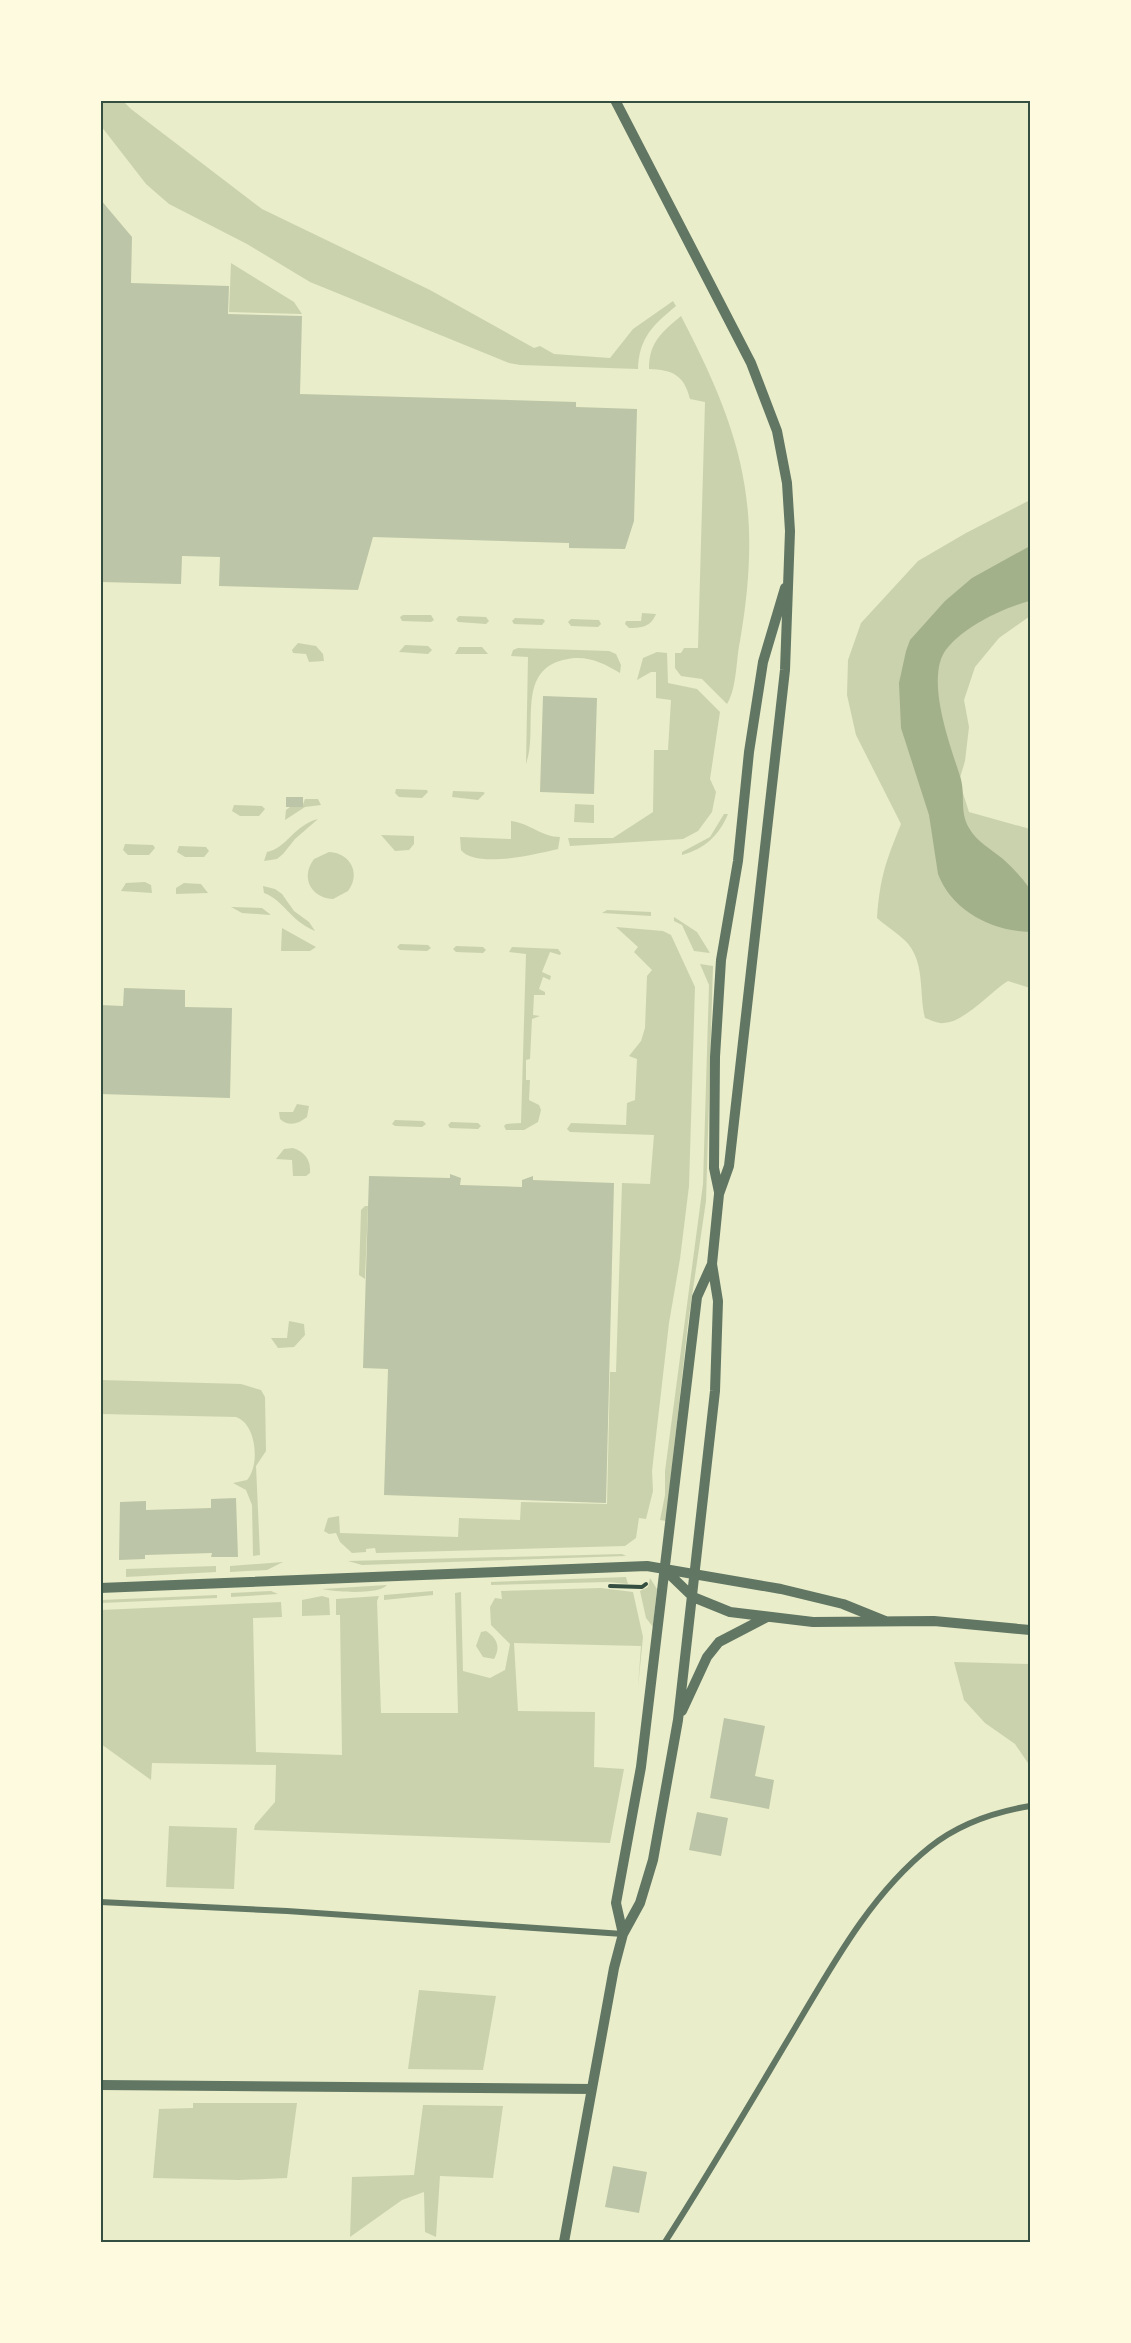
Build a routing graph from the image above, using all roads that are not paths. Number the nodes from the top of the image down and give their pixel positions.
1 (615, 100) edge
2 (789, 576) junction
3 (719, 1194) junction
4 (712, 1264) junction
5 (665, 1570) junction
6 (696, 1572) junction
7 (100, 1588) edge
8 (693, 1597) junction
9 (767, 1617) junction
10 (885, 1620) junction
11 (1030, 1630) edge
12 (678, 1720) junction
13 (1030, 1806) edge
14 (100, 1902) edge
15 (623, 1934) junction
16 (100, 2085) edge
17 (592, 2089) junction
18 (564, 2242) edge
19 (665, 2242) edge

1 - 2 street
2 - 3 street
2 - 3 street
3 - 4 street
4 - 5 street
4 - 6 street
5 - 6 street
5 - 7 street
5 - 8 street
5 - 15 street
6 - 8 street
6 - 10 street
8 - 9 street
8 - 12 street
9 - 10 street
9 - 12 street
10 - 11 street
12 - 15 street
13 - 19 street
14 - 15 street
15 - 17 street
16 - 17 street
17 - 18 street

